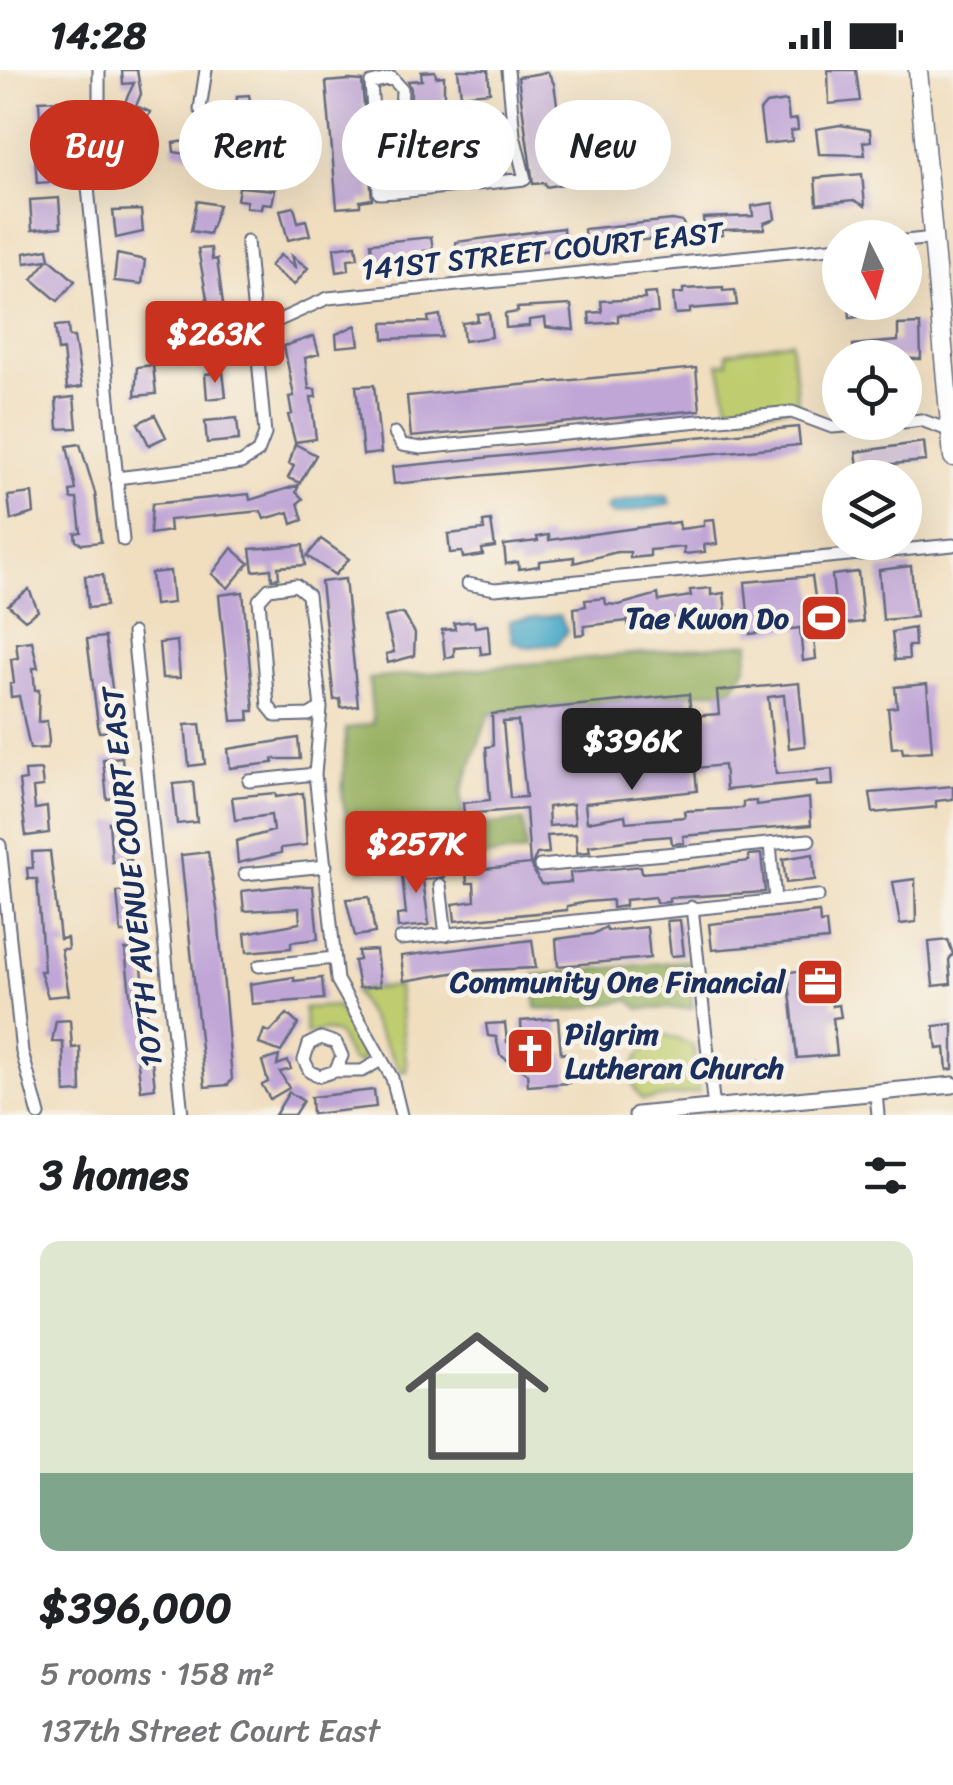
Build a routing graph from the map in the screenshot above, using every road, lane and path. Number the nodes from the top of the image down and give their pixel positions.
1 (99, 70) edge
2 (206, 70) edge
3 (508, 70) edge
4 (918, 70) edge
5 (201, 100) edge
6 (398, 192) junction
7 (934, 238) junction
8 (922, 239) edge
9 (247, 241) dead end
10 (822, 249) edge
11 (255, 330) junction
12 (950, 400) edge
13 (922, 420) joint
14 (822, 424) edge
15 (951, 432) edge
16 (395, 433) dead end
17 (953, 457) edge
18 (116, 478) junction
19 (123, 540) dead end
20 (953, 545) edge
21 (468, 584) dead end
22 (132, 633) dead end
23 (321, 708) junction
24 (315, 774) junction
25 (249, 781) dead end
26 (810, 840) dead end
27 (770, 844) junction
28 (0, 845) edge
29 (326, 866) junction
30 (540, 866) dead end
31 (245, 874) dead end
32 (440, 885) dead end
33 (818, 896) dead end
34 (776, 900) junction
35 (692, 907) junction
36 (446, 935) junction
37 (400, 939) dead end
38 (334, 958) junction
39 (258, 966) dead end
40 (381, 1060) junction
41 (336, 1071) dead end
42 (953, 1086) edge
43 (876, 1093) junction
44 (714, 1109) junction
45 (39, 1115) edge
46 (182, 1115) edge
47 (401, 1115) edge
48 (637, 1115) edge
49 (878, 1115) edge

1 - 18 street
2 - 5 street
3 - 6 street
4 - 7 main road
6 - 6 street
7 - 8 street
7 - 12 main road
9 - 11 street
10 - 11 street, 141ST STREET COURT EAST
11 - 18 street
12 - 13 street
12 - 15 main road
13 - 15 street
14 - 16 street
15 - 17 main road
18 - 19 street
20 - 21 street
22 - 46 street, 107TH AVENUE COURT EAST
23 - 23 street
23 - 24 street
24 - 25 street
24 - 29 street
26 - 27 street
27 - 30 street
27 - 34 street
28 - 45 street
29 - 31 street
29 - 38 street
32 - 36 street
33 - 34 street
34 - 35 street
35 - 36 street
35 - 44 street
36 - 37 street
38 - 39 street
38 - 40 street
40 - 41 street
40 - 47 street
42 - 43 street
43 - 44 street
43 - 49 street
44 - 48 street

